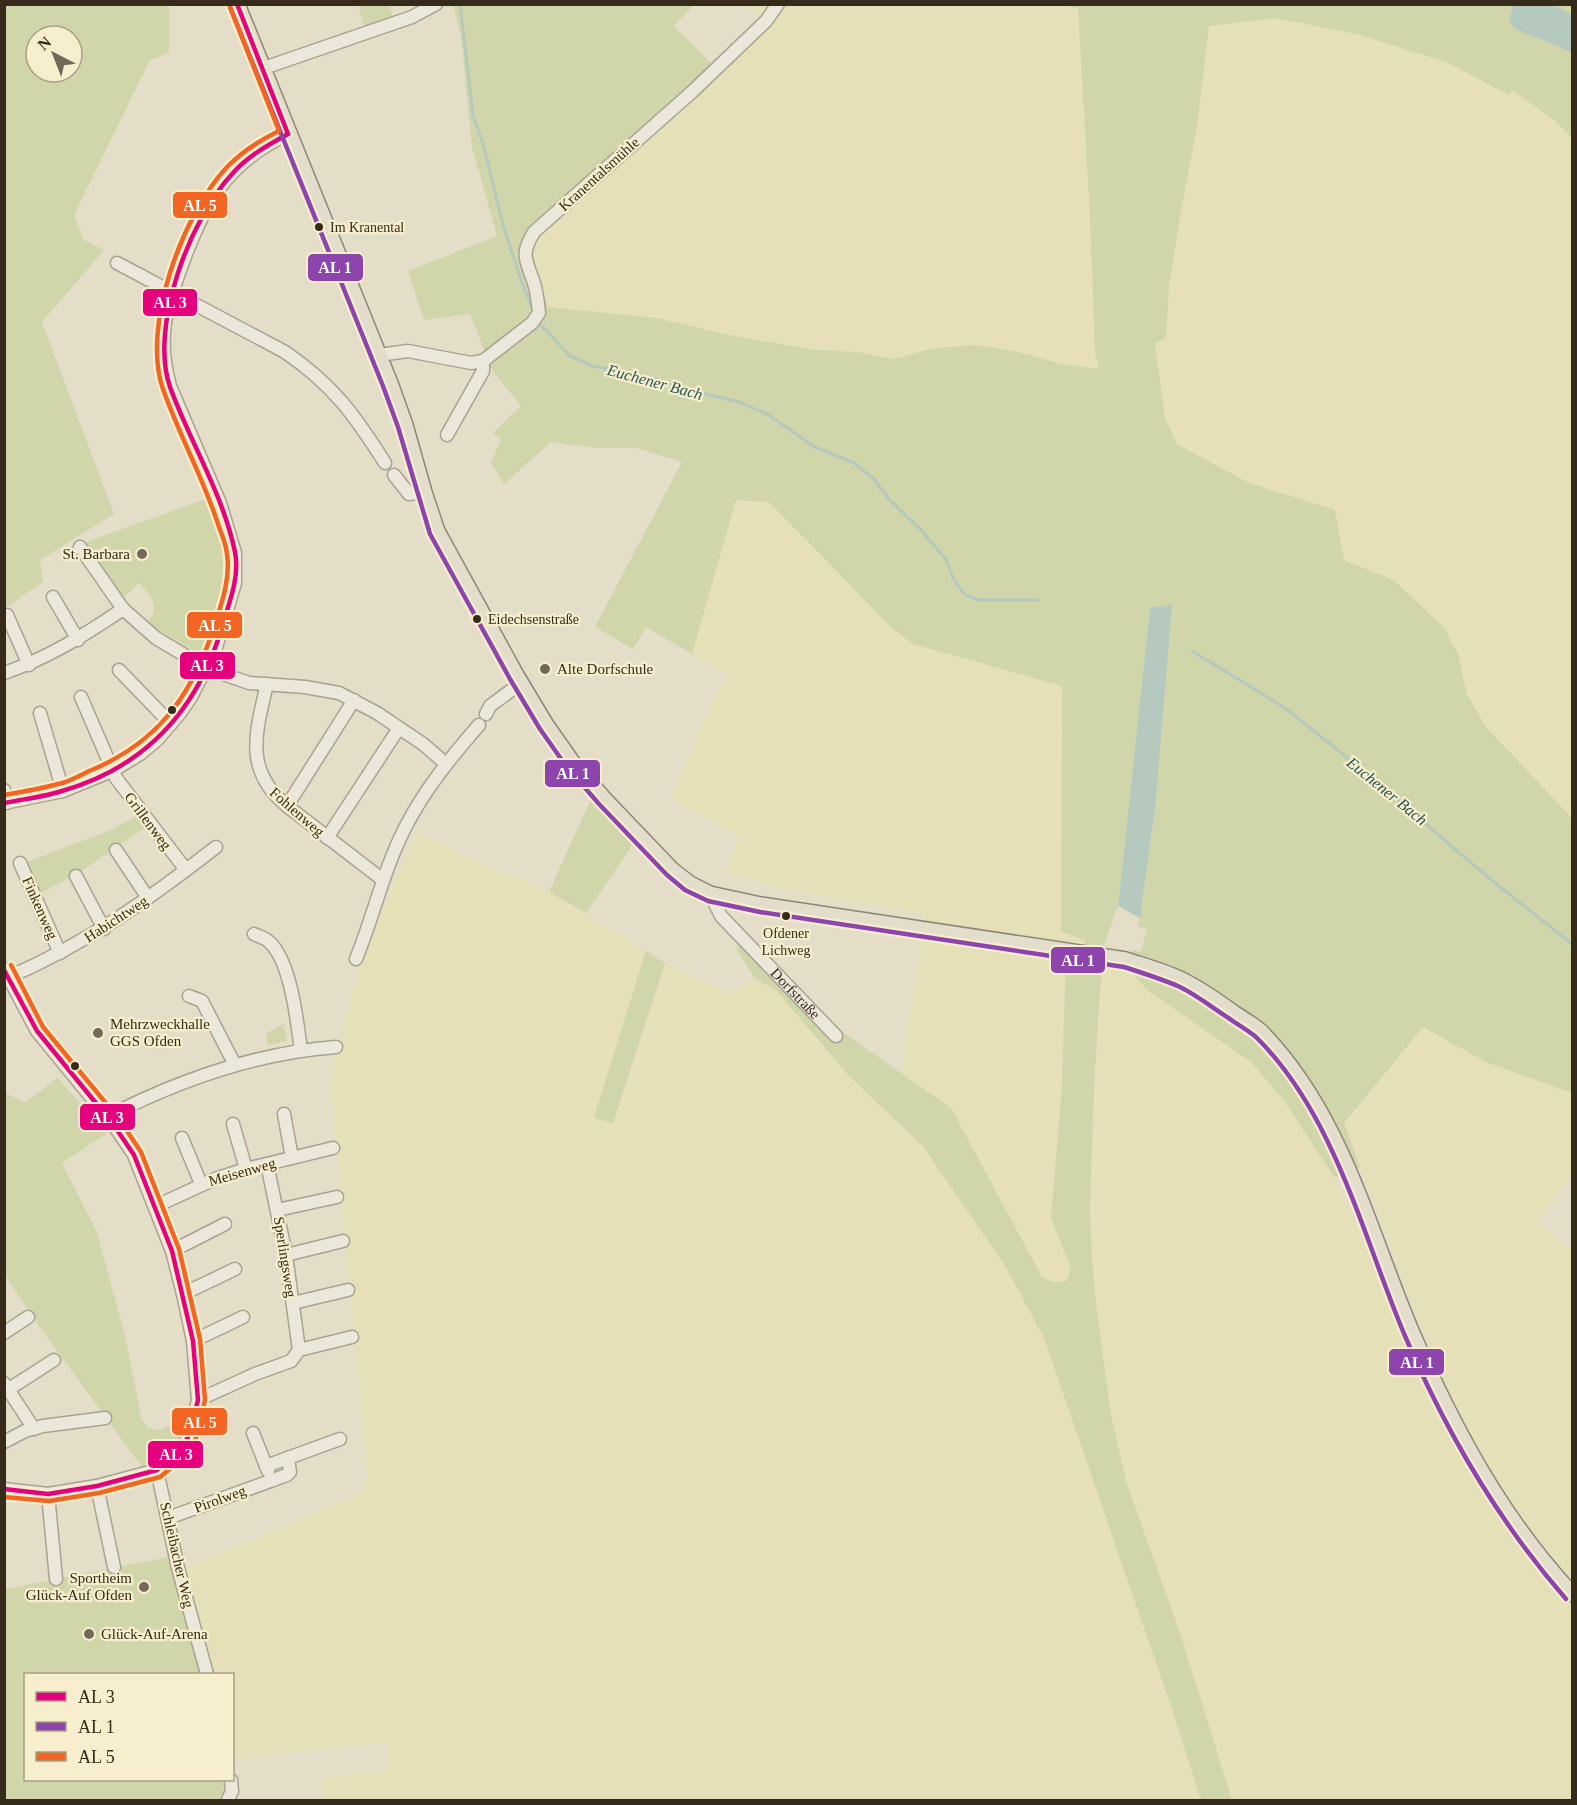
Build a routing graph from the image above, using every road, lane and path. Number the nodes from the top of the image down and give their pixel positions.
1 (237, 4) edge
2 (436, 4) edge
3 (778, 4) edge
4 (261, 69) junction
5 (288, 134) junction
6 (117, 263) dead end
7 (172, 291) junction
8 (379, 355) junction
9 (483, 361) junction
10 (447, 435) dead end
11 (385, 463) dead end
12 (394, 475) dead end
13 (424, 492) junction
14 (80, 547) dead end
15 (53, 597) dead end
16 (123, 609) junction
17 (7, 615) dead end
18 (78, 640) junction
19 (29, 665) junction
20 (206, 669) junction
21 (119, 670) dead end
22 (4, 673) edge
23 (521, 683) junction
24 (267, 684) junction
25 (81, 697) dead end
26 (354, 700) junction
27 (40, 713) dead end
28 (171, 724) junction
29 (399, 728) junction
30 (445, 763) junction
31 (114, 770) junction
32 (4, 790) edge
33 (63, 791) junction
34 (6, 803) edge
35 (287, 807) junction
36 (327, 838) junction
37 (216, 847) dead end
38 (116, 850) dead end
39 (20, 863) dead end
40 (186, 870) junction
41 (76, 876) dead end
42 (383, 880) junction
43 (711, 894) junction
44 (148, 898) junction
45 (104, 929) junction
46 (255, 934) dead end
47 (60, 953) junction
48 (356, 959) dead end
49 (8, 981) edge
50 (189, 996) dead end
51 (836, 1036) dead end
52 (336, 1047) dead end
53 (301, 1050) junction
54 (235, 1065) junction
55 (284, 1114) dead end
56 (107, 1117) junction
57 (233, 1124) dead end
58 (182, 1138) dead end
59 (333, 1148) dead end
60 (292, 1158) junction
61 (267, 1164) junction
62 (246, 1169) junction
63 (201, 1184) junction
64 (337, 1197) dead end
65 (156, 1206) junction
66 (278, 1210) junction
67 (225, 1224) dead end
68 (343, 1240) dead end
69 (172, 1251) junction
70 (286, 1255) junction
71 (235, 1269) dead end
72 (348, 1290) dead end
73 (183, 1294) junction
74 (293, 1303) junction
75 (28, 1317) dead end
76 (243, 1317) dead end
77 (4, 1333) edge
78 (352, 1337) dead end
79 (194, 1341) junction
80 (299, 1350) junction
81 (54, 1360) dead end
82 (7, 1386) edge
83 (198, 1400) junction
84 (105, 1418) dead end
85 (34, 1429) junction
86 (253, 1433) dead end
87 (340, 1439) dead end
88 (4, 1442) edge
89 (288, 1458) junction
90 (266, 1466) junction
91 (157, 1470) junction
92 (271, 1481) junction
93 (97, 1486) junction
94 (4, 1489) edge
95 (48, 1494) junction
96 (168, 1518) junction
97 (114, 1567) dead end
98 (56, 1579) dead end
99 (1572, 1594) edge
100 (207, 1673) edge
101 (231, 1781) edge
102 (228, 1800) edge

1 - 4 main road
2 - 4 street
3 - 9 street, Kranentalsmühle
4 - 5 main road
5 - 7 street
5 - 8 main road
6 - 7 street
7 - 11 street
7 - 20 street
8 - 9 street
8 - 13 main road
9 - 10 street
12 - 13 street
13 - 23 main road
14 - 16 street
15 - 18 street
16 - 18 street
16 - 20 street
17 - 19 street
18 - 19 street
19 - 22 street
20 - 24 street
20 - 28 street
21 - 28 street
23 - 30 street
23 - 43 main road
24 - 26 street
24 - 35 street, Fohlenweg
25 - 31 street, Grillenweg
26 - 29 street
26 - 35 street
27 - 33 street
28 - 31 street
29 - 30 street
29 - 36 street
30 - 42 street
31 - 33 street
31 - 40 street, Grillenweg
32 - 34 street
33 - 34 street
35 - 36 street, Fohlenweg
36 - 42 street, Fohlenweg
37 - 40 street, Habichtweg
38 - 44 street
39 - 47 street, Finkenweg
40 - 44 street, Habichtweg
41 - 45 street
42 - 48 street
43 - 51 street, Dorfstraße
43 - 99 main road
44 - 45 street, Habichtweg
45 - 47 street, Habichtweg
46 - 53 street
47 - 49 street, Habichtweg
49 - 56 street
50 - 54 street
52 - 53 street
53 - 54 street
54 - 56 street
55 - 60 street
56 - 65 street
57 - 62 street
58 - 63 street
59 - 60 street, Meisenweg
60 - 61 street, Meisenweg
61 - 62 street, Meisenweg
61 - 66 street, Sperlingsweg
62 - 63 street, Meisenweg
63 - 65 street, Meisenweg
64 - 66 street
65 - 69 street
66 - 70 street, Sperlingsweg
67 - 69 street
68 - 70 street
69 - 73 street
70 - 74 street, Sperlingsweg
71 - 73 street
72 - 74 street
73 - 79 street
74 - 80 street, Sperlingsweg
75 - 77 street
76 - 79 street
78 - 80 street
79 - 83 street
80 - 83 street
81 - 82 street
82 - 85 street
83 - 91 street
84 - 85 street
85 - 88 street
86 - 90 street
87 - 89 street
89 - 90 street
89 - 92 street, Pirolweg
90 - 92 street
91 - 93 street
91 - 96 street, Schleibacher Weg
92 - 96 street, Pirolweg
93 - 95 street
93 - 97 street
94 - 95 street
95 - 98 street
96 - 100 street, Schleibacher Weg
101 - 102 street

